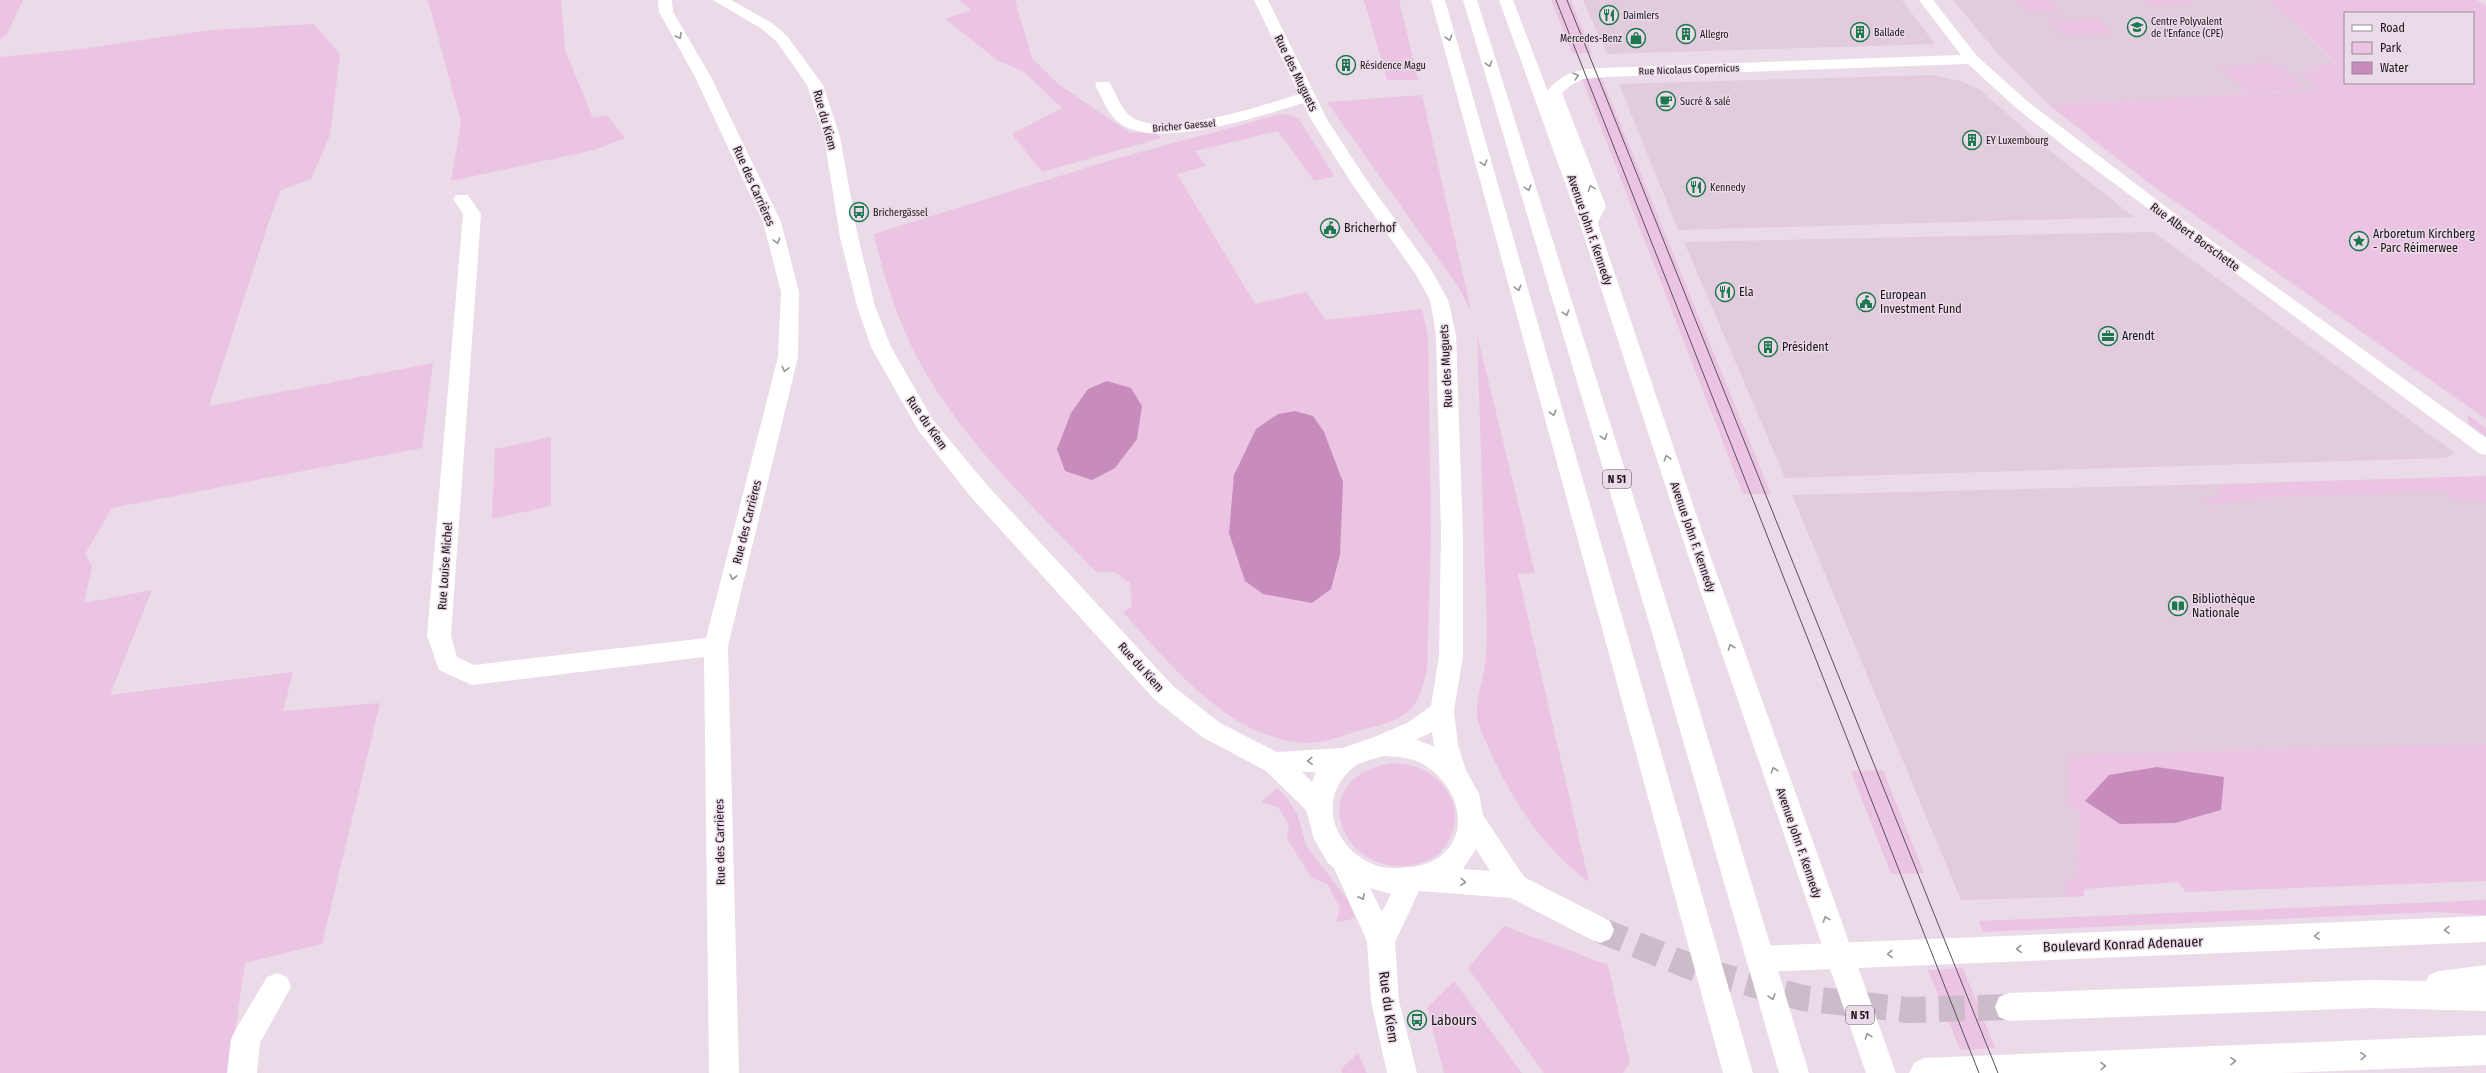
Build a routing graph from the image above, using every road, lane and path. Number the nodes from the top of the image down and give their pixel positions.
1 (665, 0) edge
2 (720, 0) edge
3 (1261, 0) edge
4 (1438, 0) edge
5 (1470, 0) edge
6 (1506, 0) edge
7 (1926, 0) edge
8 (1972, 60) junction
9 (1103, 85) dead end
10 (1307, 97) junction
11 (462, 199) dead end
12 (1589, 224) junction
13 (2486, 448) edge
14 (716, 646) junction
15 (1442, 711) junction
16 (1384, 745) junction
17 (1345, 759) junction
18 (1275, 763) junction
19 (1454, 774) junction
20 (1318, 804) junction
21 (1472, 820) junction
22 (1345, 862) junction
23 (1417, 880) junction
24 (1514, 886) junction
25 (2486, 929) edge
26 (1600, 930) tunnel mouth
27 (1381, 940) junction
28 (1839, 956) junction
29 (1761, 959) junction
30 (2486, 979) edge
31 (277, 987) dead end
32 (2372, 994) junction
33 (2486, 997) edge
34 (2009, 1007) tunnel mouth
35 (2486, 1050) edge
36 (242, 1073) edge
37 (724, 1073) edge
38 (1402, 1073) edge
39 (1738, 1073) edge
40 (1794, 1073) edge
41 (1881, 1073) edge
42 (1924, 1073) edge

1 -> 14 street, Rue des Carrières
2 - 18 street, Rue du Kiem
3 - 10 street, Rue des Muguets
4 -> 39 street
5 -> 29 street, N 51
6 - 12 street, Avenue John F. Kennedy / N 51
7 - 8 street, Rue Albert Borschette
12 -> 8 street, Rue Nicolaus Copernicus
8 - 13 street, Rue Albert Borschette
9 - 10 street, Bricher Gaessel
10 - 15 street, Rue des Muguets
11 - 14 street, Rue Louise Michel
28 -> 12 street, Avenue John F. Kennedy / N 51
14 - 37 street, Rue des Carrières
15 - 16 street
15 - 19 street, Rue des Muguets
16 - 17 street
16 - 19 street
17 -> 18 street, Rue du Kiem
17 - 20 street
18 - 20 street, Rue du Kiem
19 - 21 street
20 - 22 street
21 - 23 street
21 - 24 street
22 - 23 street
22 -> 27 street, Rue du Kiem
23 -> 24 street
23 - 27 street
24 - 26 street
25 -> 28 street, Boulevard Konrad Adenauer
27 - 38 street, Rue du Kiem
28 - 29 street, Boulevard Konrad Adenauer
41 -> 28 street, Avenue John F. Kennedy / N 51
29 -> 40 street, N 51
30 - 32 street
31 - 36 street
32 - 33 street
32 - 34 street
42 -> 35 street

